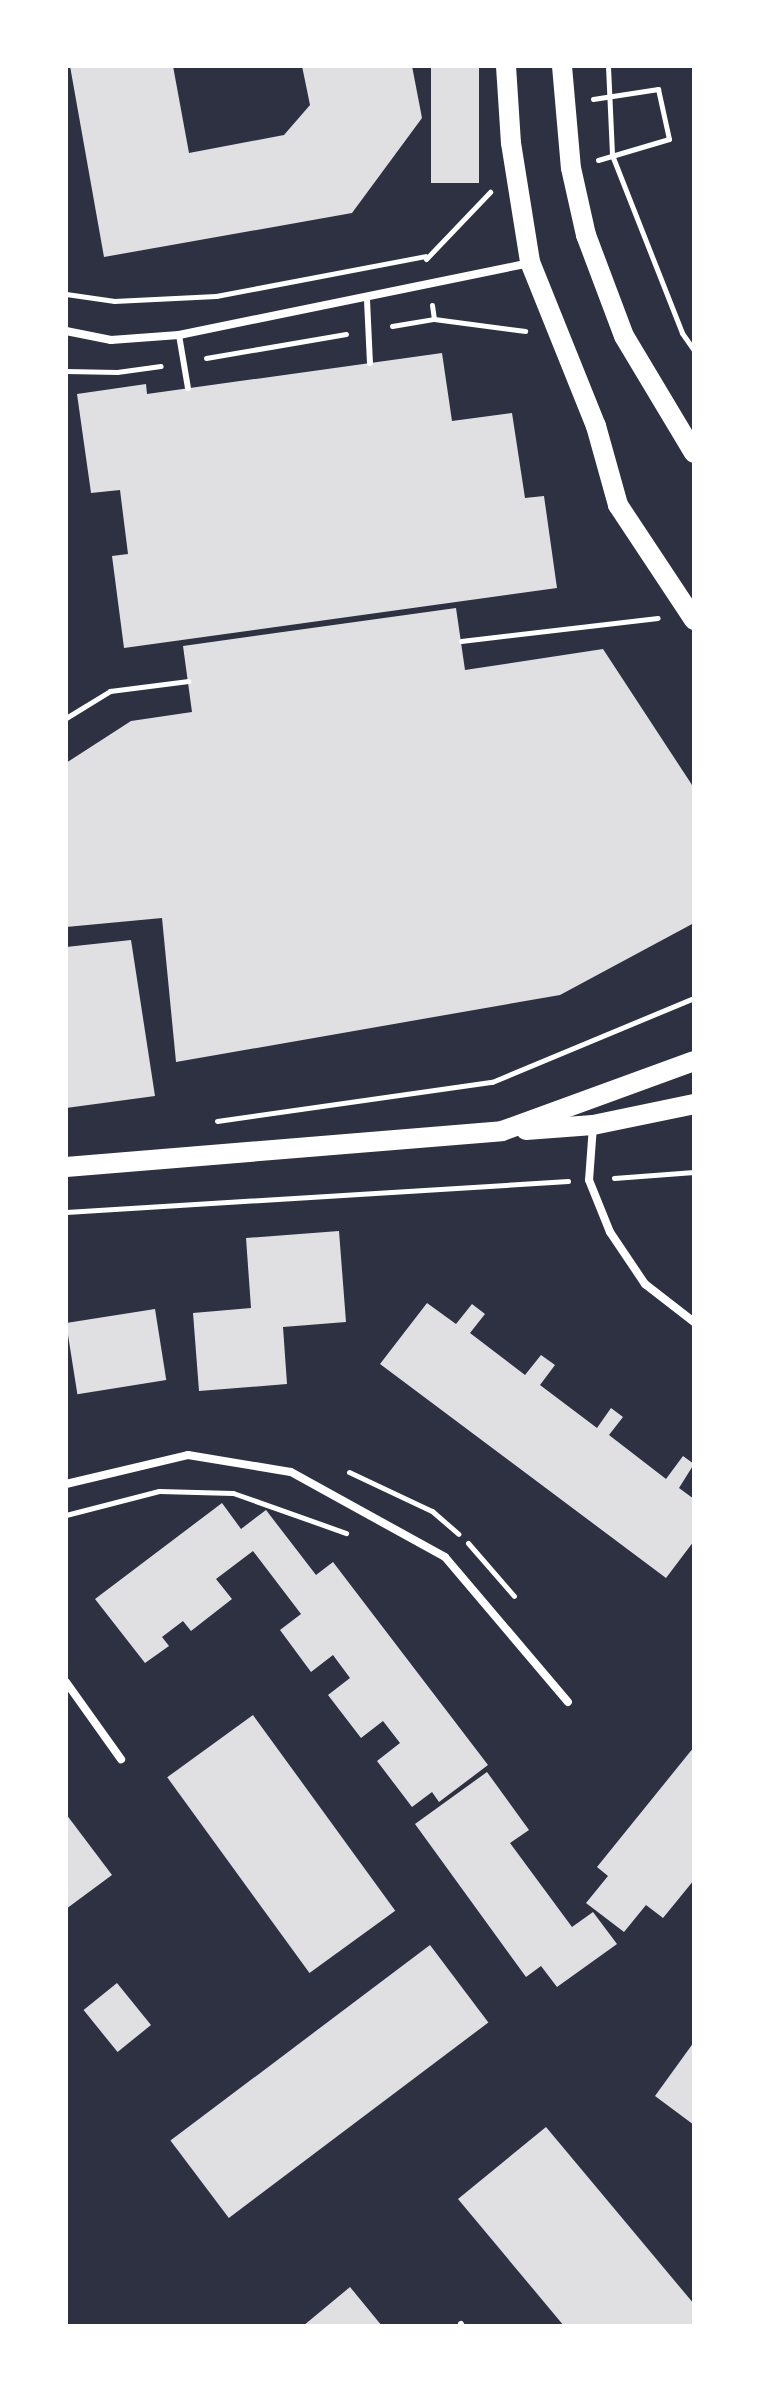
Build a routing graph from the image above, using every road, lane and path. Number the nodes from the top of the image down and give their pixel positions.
1 (506, 66) edge
2 (562, 66) edge
3 (608, 66) edge
4 (658, 89) dead end
5 (612, 155) junction
6 (571, 168) junction
7 (501, 182) dead end
8 (425, 256) junction
9 (530, 262) junction
10 (428, 286) junction
11 (66, 294) edge
12 (367, 300) junction
13 (434, 319) junction
14 (66, 331) edge
15 (367, 331) junction
16 (531, 332) dead end
17 (179, 335) junction
18 (694, 350) edge
19 (183, 362) junction
20 (370, 363) dead end
21 (66, 371) edge
22 (188, 388) dead end
23 (694, 453) edge
24 (646, 605) dead end
25 (692, 617) edge
26 (652, 619) junction
27 (461, 641) dead end
28 (188, 681) dead end
29 (66, 718) edge
30 (694, 998) edge
31 (694, 1061) edge
32 (694, 1104) edge
33 (208, 1122) dead end
34 (593, 1125) junction
35 (502, 1131) junction
36 (66, 1167) edge
37 (694, 1172) edge
38 (589, 1180) junction
39 (66, 1212) edge
40 (694, 1322) edge
41 (66, 1484) edge
42 (66, 1515) edge
43 (359, 1539) dead end
44 (66, 1682) edge
45 (568, 1702) dead end
46 (121, 1759) dead end

1 - 9 main road
2 - 6 main road
3 - 5 path
4 - 5 path
5 - 6 path
5 - 18 path
6 - 23 main road
7 - 8 path
8 - 10 path
8 - 11 path
9 - 10 street
9 - 25 main road
10 - 12 street
10 - 13 path
12 - 15 lane
12 - 17 street
13 - 15 path
13 - 16 path
14 - 17 street
15 - 19 path
15 - 20 lane
17 - 19 lane
19 - 21 path
19 - 22 lane
24 - 26 path
25 - 26 path
26 - 27 path
28 - 29 path
30 - 33 path
31 - 35 main road
32 - 34 main road
34 - 35 main road
34 - 38 street
35 - 36 main road
37 - 38 path
38 - 39 path
38 - 40 street
41 - 45 street
42 - 43 path
44 - 46 street

